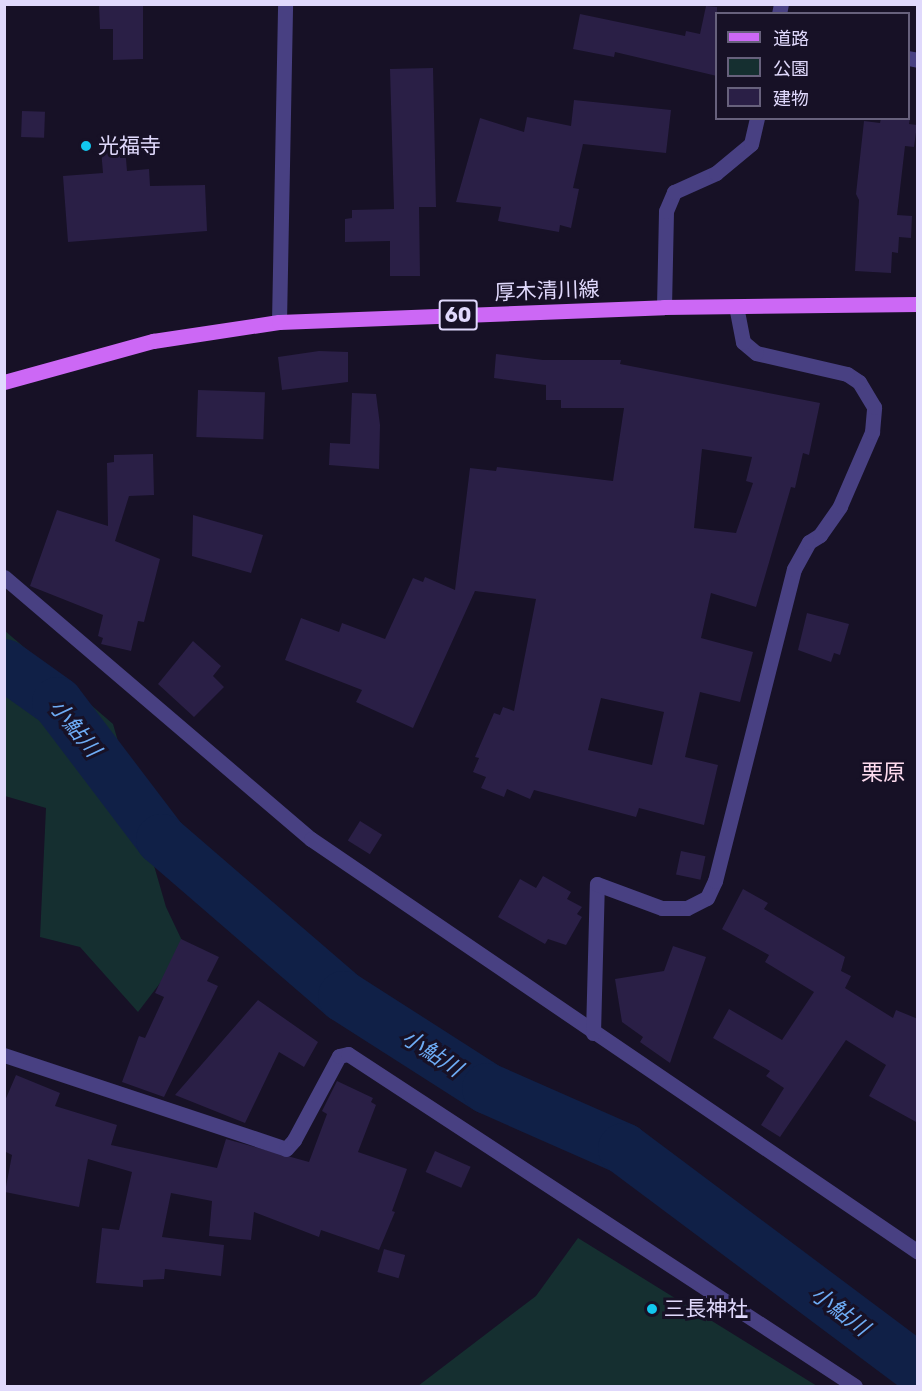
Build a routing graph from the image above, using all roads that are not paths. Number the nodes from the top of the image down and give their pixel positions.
1 (285, 4) edge
2 (757, 120) edge
3 (918, 304) edge
4 (664, 307) junction
5 (736, 307) junction
6 (279, 322) junction
7 (4, 382) edge
8 (4, 577) edge
9 (593, 1032) junction
10 (4, 1055) edge
11 (918, 1252) edge
12 (855, 1386) edge

1 - 6 street
2 - 4 street
3 - 5 main road, 厚木清川線 / 60
4 - 5 main road, 厚木清川線 / 60
4 - 6 main road, 厚木清川線 / 60
5 - 9 street
6 - 7 main road, 厚木清川線 / 60
8 - 9 street
9 - 11 street
10 - 12 street

